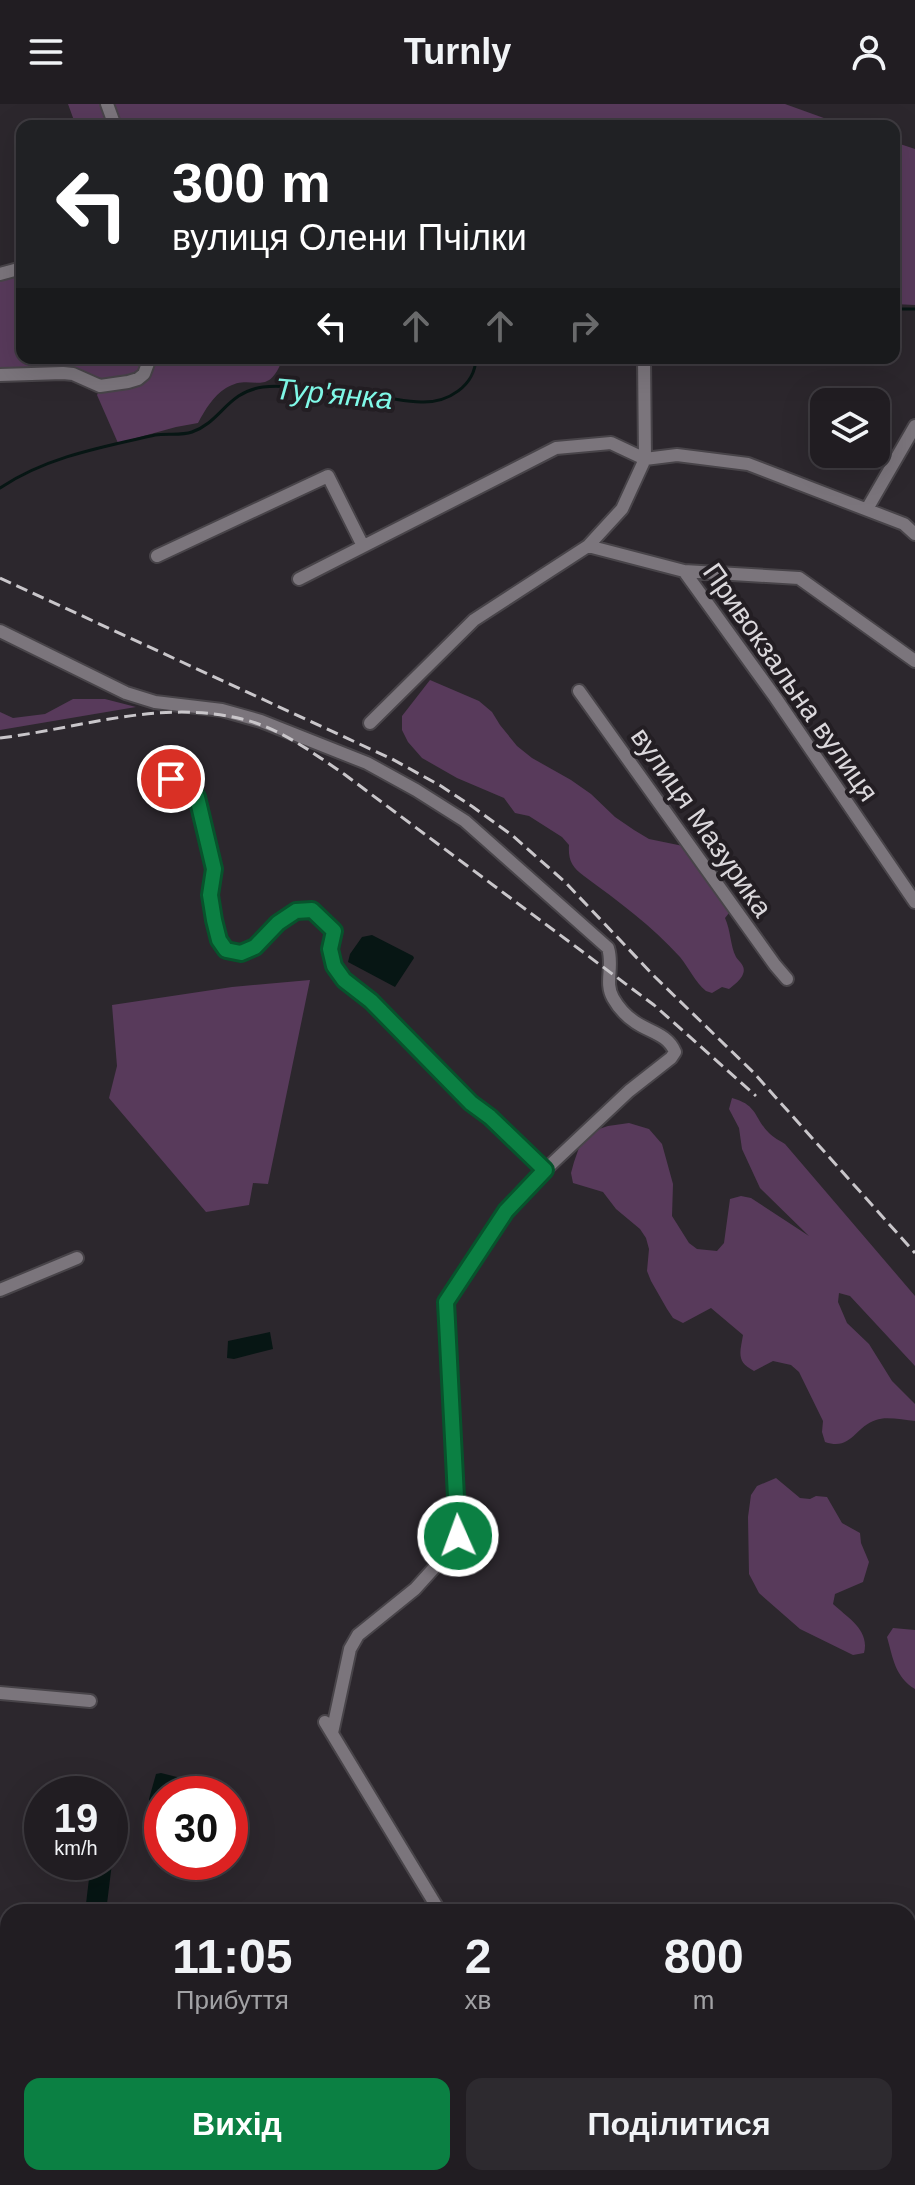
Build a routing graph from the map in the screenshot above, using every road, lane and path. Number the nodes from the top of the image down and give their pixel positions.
1 (148, 364) edge
2 (644, 364) edge
3 (0, 375) edge
4 (915, 426) edge
5 (645, 459) junction
6 (867, 509) junction
7 (915, 534) edge
8 (363, 546) junction
9 (588, 546) junction
10 (157, 556) dead end
11 (684, 571) junction
12 (299, 579) dead end
13 (0, 631) edge
14 (915, 661) edge
15 (579, 691) dead end
16 (370, 723) dead end
17 (171, 779) dead end
18 (915, 902) edge
19 (787, 979) dead end
20 (545, 1170) junction
21 (77, 1258) dead end
22 (0, 1290) edge
23 (0, 1693) edge
24 (90, 1701) dead end
25 (435, 1904) edge

1 - 3 street
2 - 5 street
4 - 6 street
5 - 6 street
5 - 8 street
5 - 9 street
6 - 7 street
8 - 10 street
8 - 12 street
9 - 11 street, Привокзальна вулиця
9 - 16 street
11 - 14 street
11 - 18 street, Привокзальна вулиця
13 - 20 street
15 - 19 street, вулиця Мазурика
17 - 20 street
20 - 25 street
21 - 22 street
23 - 24 street

